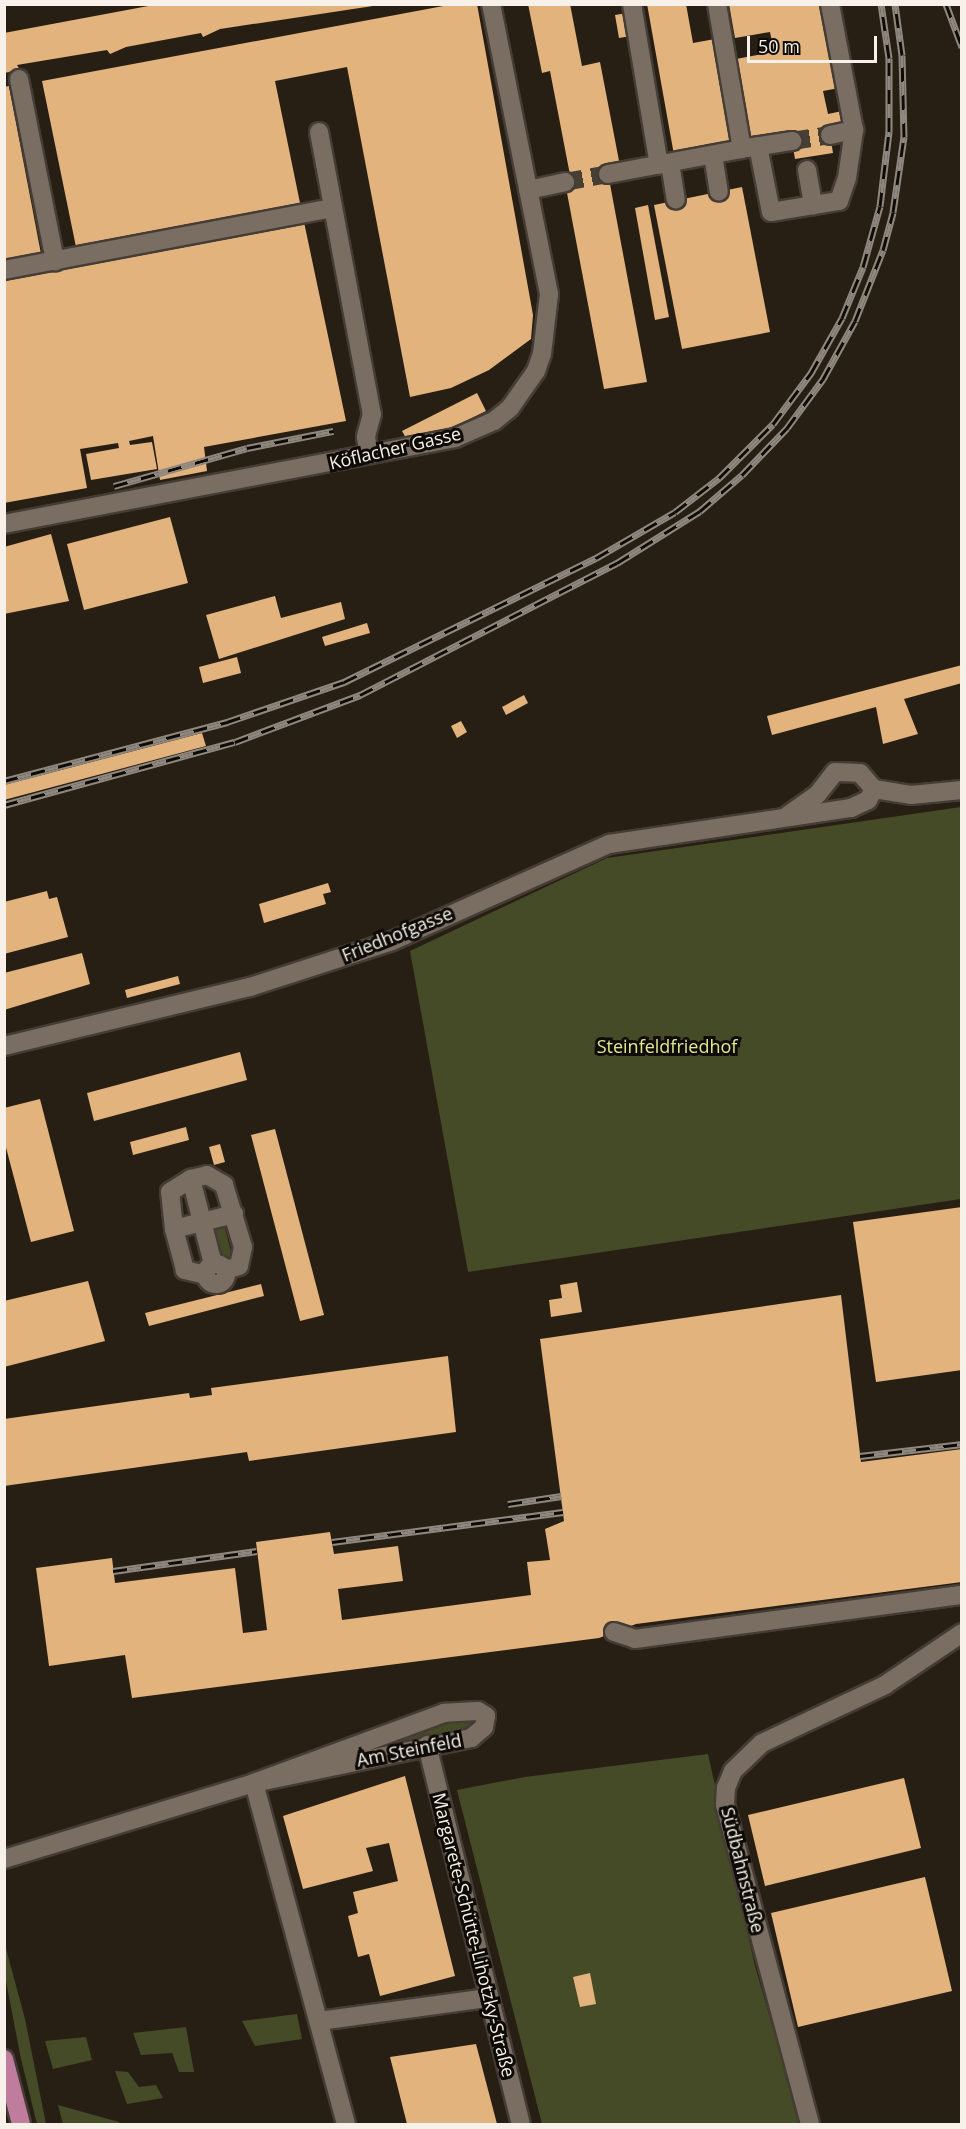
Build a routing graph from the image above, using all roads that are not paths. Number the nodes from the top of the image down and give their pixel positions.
1 (491, 4) edge
2 (632, 4) edge
3 (717, 4) edge
4 (830, 4) edge
5 (19, 79) dead end
6 (854, 130) junction
7 (319, 132) dead end
8 (830, 135) tunnel mouth
9 (792, 141) tunnel mouth
10 (750, 148) junction
11 (713, 154) junction
12 (664, 164) junction
13 (807, 170) dead end
14 (608, 174) tunnel mouth
15 (565, 182) tunnel mouth
16 (528, 190) junction
17 (719, 192) dead end
18 (676, 200) dead end
19 (813, 205) junction
20 (332, 208) junction
21 (55, 261) junction
22 (4, 270) edge
23 (369, 455) junction
24 (4, 524) edge
25 (874, 789) junction
26 (962, 790) edge
27 (785, 816) junction
28 (4, 1046) edge
29 (191, 1179) junction
30 (234, 1214) junction
31 (202, 1222) junction
32 (174, 1229) junction
33 (216, 1277) junction
34 (962, 1595) edge
35 (614, 1632) dead end
36 (962, 1633) edge
37 (427, 1746) junction
38 (254, 1783) junction
39 (4, 1860) edge
40 (488, 1998) junction
41 (319, 2021) junction
42 (4, 2059) edge
43 (21, 2124) edge
44 (346, 2124) edge
45 (521, 2124) edge
46 (810, 2124) edge

1 - 16 street, Köflacher Gasse
2 - 12 street
3 - 10 street
4 - 6 street
5 - 21 street
6 - 8 street
6 - 19 street
7 - 20 street
9 - 10 street
10 - 11 street
10 - 19 street
11 - 12 street
11 - 17 street
12 - 14 street
12 - 18 street
13 - 19 street
15 - 16 street
16 - 23 street, Köflacher Gasse
20 - 21 street
20 - 23 street
21 - 22 street
23 - 24 street, Köflacher Gasse
25 - 26 street, Friedhofgasse
25 - 27 street, Friedhofgasse
25 - 27 street, Friedhofgasse
27 - 28 street, Friedhofgasse
29 - 30 street
29 - 31 street
29 - 32 street
30 - 31 street
30 - 33 street
31 - 32 street
31 - 33 street
32 - 33 street
34 - 35 street
36 - 46 street, Südbahnstraße
37 - 38 street, Am Steinfeld
37 - 38 street, Am Steinfeld
37 - 40 street, Margarete-Schütte-Lihotzky-Straße
38 - 39 street, Am Steinfeld
38 - 41 street
40 - 41 street
40 - 45 street, Margarete-Schütte-Lihotzky-Straße
41 - 44 street
42 - 43 main road

